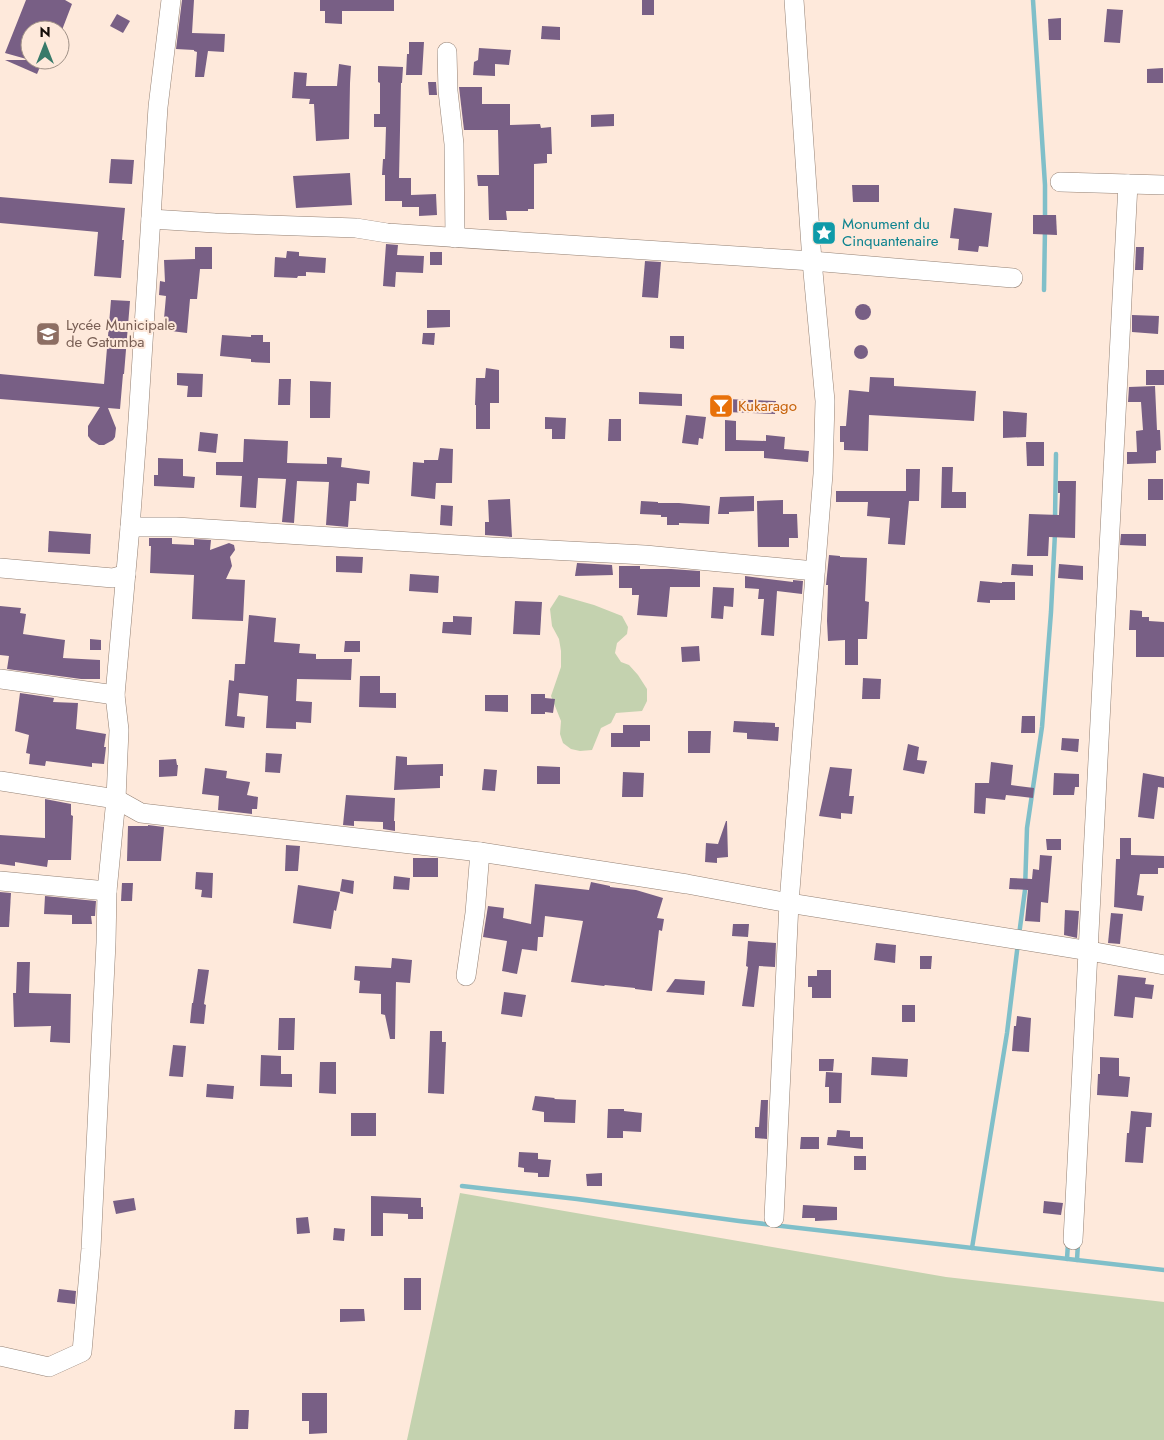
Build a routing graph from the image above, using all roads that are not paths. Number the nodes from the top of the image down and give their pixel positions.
1 (171, 0) edge
2 (794, 0) edge
3 (447, 52) dead end
4 (1060, 182) dead end
5 (1128, 184) junction
6 (1164, 185) edge
7 (150, 219) junction
8 (455, 238) junction
9 (812, 261) junction
10 (1013, 278) dead end
11 (130, 528) junction
12 (0, 568) edge
13 (815, 571) junction
14 (126, 574) junction
15 (0, 679) edge
16 (115, 695) junction
17 (0, 781) edge
18 (116, 799) junction
19 (480, 852) junction
20 (0, 881) edge
21 (107, 891) junction
22 (789, 902) junction
23 (1088, 952) junction
24 (1164, 965) edge
25 (466, 976) dead end
26 (774, 1218) dead end
27 (1072, 1240) dead end
28 (0, 1356) edge

1 - 7 street
2 - 9 street
3 - 8 street
4 - 5 street
5 - 6 street
5 - 23 street
7 - 8 street
7 - 11 street
8 - 9 street
9 - 10 street
9 - 13 street
11 - 13 street
11 - 14 street
12 - 14 street
13 - 22 street
14 - 16 street
15 - 16 street
16 - 18 street
17 - 18 street
18 - 19 street
18 - 21 street
19 - 22 street
19 - 25 street
20 - 21 street
21 - 28 street
22 - 23 street
22 - 26 street
23 - 24 street
23 - 27 street

